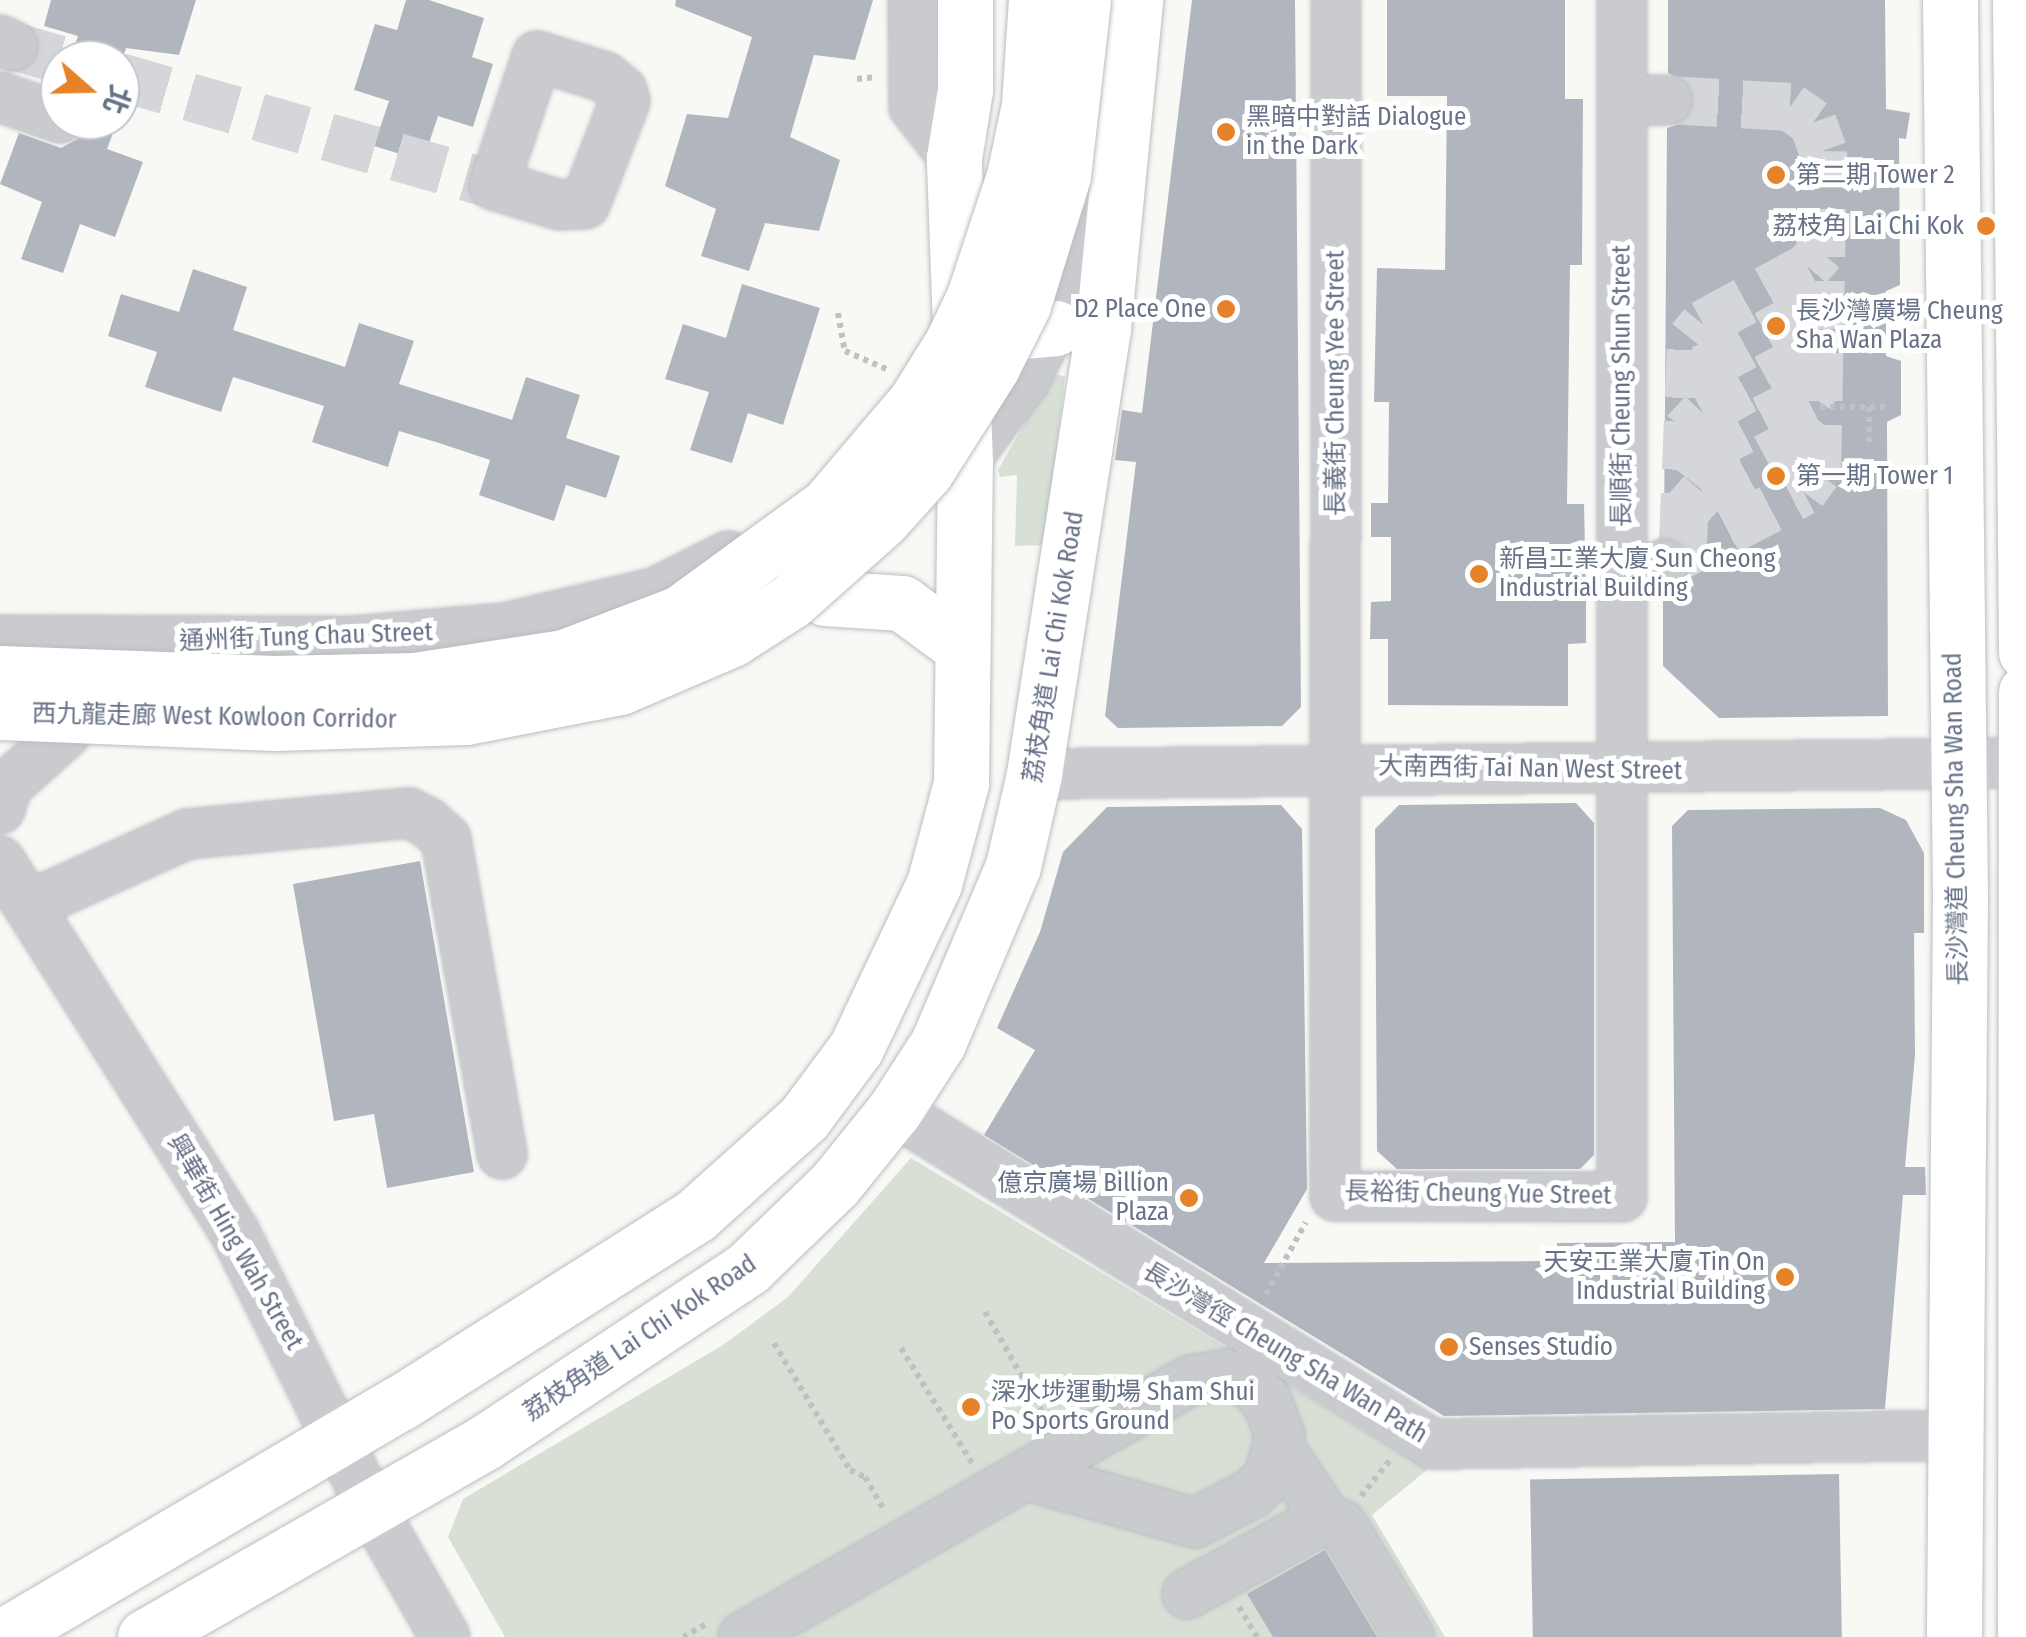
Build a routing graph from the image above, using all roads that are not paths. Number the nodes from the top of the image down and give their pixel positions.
1 (914, 0) edge
2 (965, 0) edge
3 (1036, 0) edge
4 (1083, 0) edge
5 (1136, 0) edge
6 (1336, 0) edge
7 (1622, 0) edge
8 (1950, 0) edge
9 (2020, 0) edge
10 (0, 96) edge
11 (2023, 109) edge
12 (40, 111) edge
13 (954, 158) junction
14 (1117, 192) junction
15 (2022, 272) edge
16 (962, 300) junction
17 (1056, 328) junction
18 (965, 463) junction
19 (2024, 475) edge
20 (826, 598) junction
21 (0, 640) edge
22 (962, 646) junction
23 (2026, 652) edge
24 (0, 673) edge
25 (2026, 692) edge
26 (0, 712) edge
27 (0, 729) edge
28 (66, 733) junction
29 (2025, 764) edge
30 (1336, 766) junction
31 (1955, 766) junction
32 (1622, 772) junction
33 (1034, 774) junction
34 (957, 806) junction
35 (0, 810) edge
36 (2025, 858) edge
37 (0, 861) edge
38 (30, 905) junction
39 (894, 1111) junction
40 (502, 1154) dead end
41 (1958, 1435) junction
42 (338, 1442) junction
43 (1280, 1449) junction
44 (1032, 1455) junction
45 (372, 1510) junction
46 (1326, 1518) junction
47 (1187, 1594) dead end
48 (2, 1637) edge
49 (145, 1637) edge
50 (445, 1637) edge
51 (742, 1637) edge
52 (1409, 1637) edge
53 (1954, 1637) edge
54 (2025, 1637) edge

1 - 13 street
2 - 13 main road
3 - 24 main road, 西九龍走廊 West Kowloon Corridor, bridge
4 - 26 main road, 西九龍走廊 West Kowloon Corridor, bridge
5 - 14 main road, 荔枝角道 Lai Chi Kok Road
6 - 30 street, 長義街 Cheung Yee Street
7 - 32 street, 長順街 Cheung Shun Street
8 - 31 main road, 長沙灣道 Cheung Sha Wan Road
9 - 11 main road
10 - 12 street
11 - 15 main road
13 - 16 main road
14 - 17 street, 荔枝角道 Lai Chi Kok Road
14 - 33 main road, 荔枝角道 Lai Chi Kok Road
15 - 19 main road
16 - 17 main road
16 - 18 main road
16 - 21 street, 通州街 Tung Chau Street
17 - 18 street, 荔枝角道 Lai Chi Kok Road
18 - 20 street
18 - 22 main road
19 - 23 main road
20 - 22 main road
20 - 28 street
22 - 34 main road
25 - 29 main road
27 - 28 street
28 - 35 street
29 - 31 street, 大南西街 Tai Nan West Street
29 - 36 main road
30 - 32 street, 大南西街 Tai Nan West Street
30 - 32 street, 長裕街 Cheung Yue Street
30 - 33 street, 大南西街 Tai Nan West Street
31 - 32 street, 大南西街 Tai Nan West Street
31 - 41 main road, 長沙灣道 Cheung Sha Wan Road
33 - 34 main road
33 - 39 main road, 荔枝角道 Lai Chi Kok Road
34 - 42 main road
36 - 54 main road
37 - 38 street, 興華街 Hing Wah Street
38 - 40 street
38 - 42 street, 興華街 Hing Wah Street
39 - 41 street, 長沙灣徑 Cheung Sha Wan Path
39 - 45 main road, 荔枝角道 Lai Chi Kok Road
41 - 53 main road, 長沙灣道 Cheung Sha Wan Road
42 - 45 street, 興華街 Hing Wah Street
42 - 48 main road
43 - 44 street
43 - 44 street
43 - 46 street
44 - 51 street
45 - 49 main road, 荔枝角道 Lai Chi Kok Road
45 - 50 street, 興華街 Hing Wah Street
46 - 47 street
46 - 52 street

